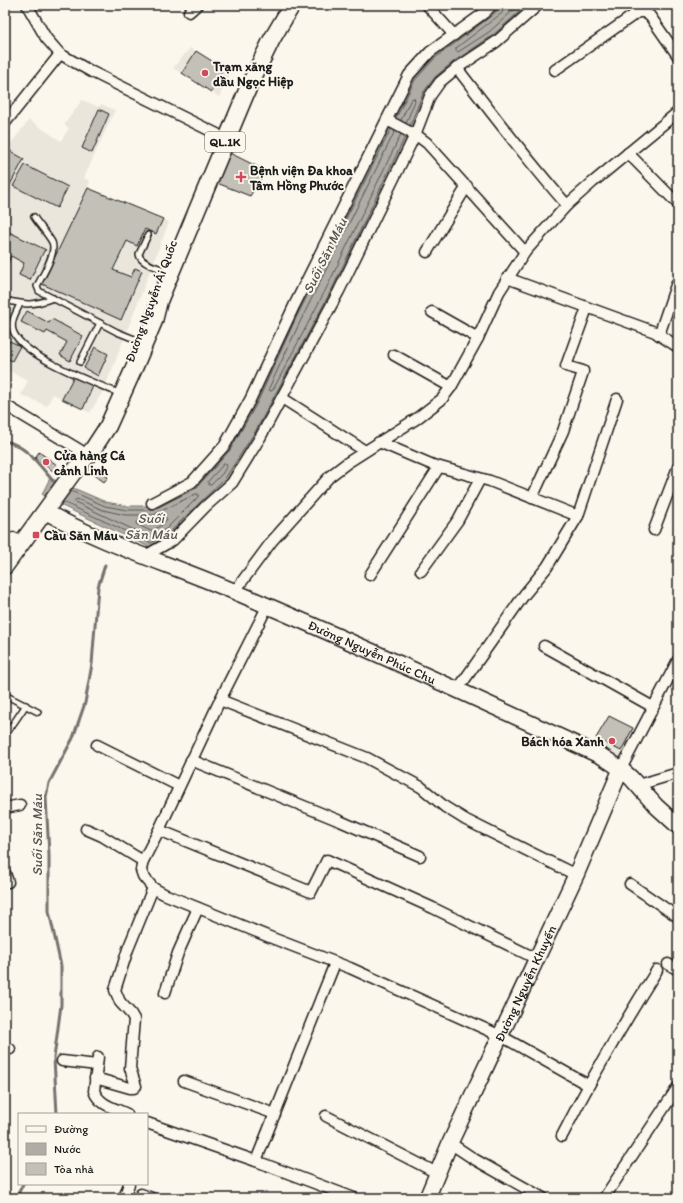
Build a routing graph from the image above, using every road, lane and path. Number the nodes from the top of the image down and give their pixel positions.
1 (27, 5) edge
2 (197, 5) edge
3 (280, 5) edge
4 (292, 5) edge
5 (427, 5) edge
6 (492, 5) edge
7 (538, 5) edge
8 (189, 12) dead end
9 (454, 35) junction
10 (60, 54) junction
11 (678, 56) edge
12 (457, 68) junction
13 (555, 70) dead end
14 (678, 112) edge
15 (387, 120) junction
16 (5, 123) edge
17 (217, 134) junction
18 (415, 134) junction
19 (628, 153) junction
20 (467, 186) junction
21 (678, 204) edge
22 (567, 205) junction
23 (34, 216) dead end
24 (148, 235) dead end
25 (427, 252) dead end
26 (525, 252) junction
27 (165, 275) junction
28 (507, 278) junction
29 (678, 283) edge
30 (53, 298) junction
31 (5, 300) edge
32 (20, 304) junction
33 (587, 308) junction
34 (432, 312) dead end
35 (100, 323) junction
36 (659, 335) junction
37 (478, 338) junction
38 (137, 340) junction
39 (678, 347) edge
40 (394, 354) dead end
41 (80, 362) dead end
42 (451, 387) junction
43 (116, 392) junction
44 (282, 398) junction
45 (617, 399) dead end
46 (5, 405) edge
47 (379, 442) junction
48 (80, 450) junction
49 (365, 451) junction
50 (439, 467) junction
51 (678, 467) edge
52 (68, 472) junction
53 (480, 478) junction
54 (532, 498) junction
55 (152, 503) dead end
56 (43, 510) junction
57 (578, 516) junction
58 (654, 530) dead end
59 (8, 542) edge
60 (145, 556) junction
61 (5, 566) edge
62 (421, 571) dead end
63 (370, 575) dead end
64 (235, 591) junction
65 (268, 606) junction
66 (544, 646) dead end
67 (678, 660) edge
68 (458, 689) junction
69 (5, 695) edge
70 (220, 700) junction
71 (26, 706) junction
72 (653, 708) junction
73 (38, 712) dead end
74 (9, 730) dead end
75 (97, 745) dead end
76 (191, 760) junction
77 (622, 769) junction
78 (678, 774) edge
79 (638, 784) junction
80 (179, 786) junction
81 (20, 805) dead end
82 (5, 808) edge
83 (678, 826) edge
84 (86, 829) dead end
85 (159, 830) junction
86 (420, 856) dead end
87 (143, 861) junction
88 (576, 875) junction
89 (630, 884) dead end
90 (153, 888) junction
91 (198, 908) junction
92 (678, 917) edge
93 (537, 959) junction
94 (335, 963) junction
95 (668, 964) dead end
96 (657, 970) dead end
97 (678, 970) edge
98 (165, 993) dead end
99 (501, 1036) junction
100 (62, 1061) dead end
101 (95, 1078) junction
102 (184, 1081) dead end
103 (588, 1085) junction
104 (677, 1091) edge
105 (125, 1113) edge
106 (275, 1114) junction
107 (326, 1116) dead end
108 (148, 1123) edge
109 (562, 1136) dead end
110 (450, 1143) junction
111 (256, 1161) junction
112 (437, 1173) junction
113 (129, 1185) edge
114 (142, 1194) dead end
115 (124, 1198) edge
116 (152, 1198) edge
117 (354, 1198) edge
118 (427, 1198) edge
119 (543, 1198) edge
120 (604, 1198) edge

1 - 10 street
2 - 8 street
3 - 17 main road, Đường Nguyễn Ái Quốc / QL.1K
4 - 27 main road, Đường Nguyễn Ái Quốc / QL.1K
5 - 9 street
6 - 9 street
7 - 12 street
9 - 15 street
10 - 16 street
10 - 17 street
11 - 13 street
12 - 18 street
12 - 22 street
14 - 19 street
15 - 18 street
15 - 55 street
17 - 27 main road, Đường Nguyễn Ái Quốc / QL.1K
18 - 20 street
18 - 44 street
19 - 21 street
19 - 22 street
20 - 25 street
20 - 26 street
22 - 26 street
23 - 30 lane
24 - 27 lane
26 - 28 street
27 - 38 main road, Đường Nguyễn Ái Quốc / QL.1K
27 - 52 main road, Đường Nguyễn Ái Quốc / QL.1K
28 - 33 street
28 - 37 street
29 - 36 street
30 - 32 lane
30 - 35 lane
31 - 32 lane
32 - 43 lane
33 - 36 street
33 - 54 street
34 - 37 street
35 - 38 lane
35 - 41 lane
36 - 39 street
37 - 42 street
38 - 43 main road, Đường Nguyễn Ái Quốc / QL.1K
40 - 42 street
42 - 47 street
43 - 48 main road, Đường Nguyễn Ái Quốc / QL.1K
44 - 49 street
44 - 60 street
45 - 57 street
46 - 48 street
47 - 49 street
47 - 50 street
48 - 52 main road, Đường Nguyễn Ái Quốc / QL.1K
49 - 64 street
50 - 53 street
50 - 63 street
51 - 58 street
52 - 56 main road, Đường Nguyễn Ái Quốc / QL.1K
53 - 54 street
53 - 62 street
54 - 57 street
56 - 59 main road, Đường Nguyễn Ái Quốc / QL.1K
56 - 60 street, Đường Nguyễn Phúc Chu
56 - 61 main road, QL.1K
57 - 68 street
60 - 64 street, Đường Nguyễn Phúc Chu
64 - 65 street, Đường Nguyễn Phúc Chu
65 - 68 street, Đường Nguyễn Phúc Chu
65 - 70 street
66 - 72 street
67 - 72 street
68 - 77 street, Đường Nguyễn Phúc Chu
69 - 71 lane
70 - 76 street
70 - 88 street
71 - 73 lane
71 - 74 lane
72 - 77 street
75 - 80 street
76 - 80 street
76 - 86 street
77 - 79 street, Đường Nguyễn Phúc Chu
77 - 88 street, Đường Nguyễn Khuyến
78 - 79 street
79 - 83 street, Đường Nguyễn Phúc Chu
80 - 85 street
81 - 82 street
84 - 87 street
85 - 87 street
85 - 93 street
87 - 90 street
88 - 93 street, Đường Nguyễn Khuyến
89 - 92 street
90 - 91 street
90 - 101 street
91 - 94 street
91 - 98 street
93 - 99 street, Đường Nguyễn Khuyến
94 - 99 street
94 - 106 street
95 - 97 street
96 - 103 street
99 - 103 street
99 - 110 street, Đường Nguyễn Khuyến
100 - 101 street
101 - 105 street
102 - 106 street
103 - 109 street
104 - 120 street
106 - 111 street
107 - 112 street
108 - 111 street
110 - 112 street, Đường Nguyễn Khuyến
110 - 119 street
111 - 117 street
112 - 118 street, Đường Nguyễn Khuyến
113 - 115 street
114 - 116 street

